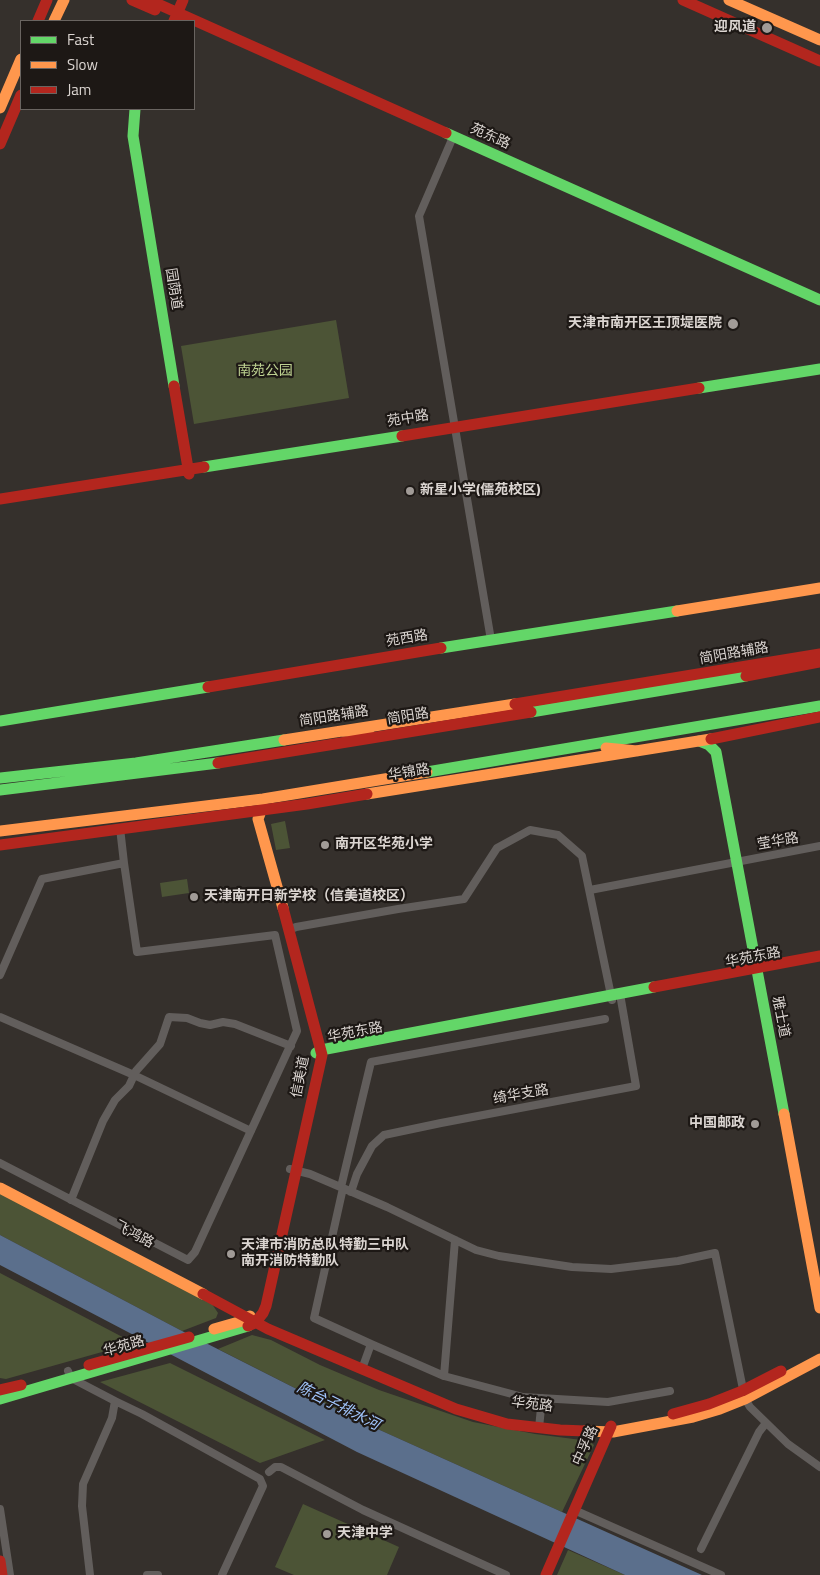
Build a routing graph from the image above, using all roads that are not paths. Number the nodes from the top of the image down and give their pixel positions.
1 (47, 0) edge
2 (64, 0) edge
3 (132, 0) edge
4 (149, 0) edge
5 (183, 0) edge
6 (683, 0) edge
7 (729, 0) edge
8 (177, 19) edge
9 (38, 20) edge
10 (54, 20) edge
11 (195, 27) edge
12 (195, 28) edge
13 (820, 40) edge
14 (20, 61) edge
15 (820, 61) edge
16 (20, 97) edge
17 (0, 108) edge
18 (135, 110) edge
19 (452, 139) junction
20 (0, 144) edge
21 (820, 300) edge
22 (820, 306) edge
23 (820, 369) edge
24 (820, 373) edge
25 (456, 429) junction
26 (189, 472) junction
27 (0, 501) edge
28 (820, 588) edge
29 (491, 640) junction
30 (820, 654) edge
31 (820, 662) edge
32 (761, 665) junction
33 (689, 686) junction
34 (820, 706) edge
35 (820, 717) edge
36 (0, 721) edge
37 (343, 731) junction
38 (390, 735) junction
39 (726, 737) junction
40 (699, 741) junction
41 (587, 746) junction
42 (637, 751) junction
43 (0, 778) edge
44 (365, 783) junction
45 (0, 790) edge
46 (307, 804) junction
47 (265, 809) junction
48 (234, 814) junction
49 (120, 828) junction
50 (0, 831) edge
51 (0, 845) edge
52 (820, 846) edge
53 (738, 861) junction
54 (124, 863) junction
55 (590, 890) junction
56 (289, 930) junction
57 (820, 956) edge
58 (820, 960) edge
59 (764, 970) junction
60 (0, 975) edge
61 (738, 977) junction
62 (762, 987) junction
63 (616, 997) junction
64 (0, 1018) edge
65 (605, 1019) dead end
66 (291, 1046) junction
67 (322, 1053) junction
68 (134, 1075) junction
69 (251, 1131) junction
70 (0, 1164) edge
71 (293, 1170) junction
72 (0, 1183) edge
73 (0, 1188) edge
74 (342, 1188) junction
75 (351, 1192) junction
76 (71, 1200) junction
77 (455, 1240) junction
78 (820, 1282) edge
79 (266, 1306) junction
80 (820, 1308) edge
81 (254, 1319) junction
82 (272, 1323) junction
83 (372, 1344) junction
84 (819, 1353) edge
85 (363, 1366) junction
86 (70, 1375) junction
87 (444, 1376) junction
88 (0, 1390) edge
89 (670, 1391) dead end
90 (744, 1395) junction
91 (542, 1398) junction
92 (0, 1399) edge
93 (115, 1401) junction
94 (766, 1423) junction
95 (540, 1425) junction
96 (610, 1434) junction
97 (820, 1467) edge
98 (268, 1472) dead end
99 (0, 1509) edge
100 (576, 1512) junction
101 (701, 1549) dead end
102 (559, 1551) junction
103 (0, 1561) edge
104 (2, 1575) edge
105 (10, 1575) edge
106 (90, 1575) edge
107 (148, 1575) edge
108 (158, 1575) edge
109 (222, 1575) edge
110 (506, 1575) edge
111 (546, 1575) edge
112 (551, 1575) edge
113 (721, 1575) edge

1 - 9 main road
2 - 10 main road
3 - 8 main road, 苑东路
4 - 8 main road, 苑东路
5 - 8 main road
6 - 15 main road
7 - 13 main road
11 - 19 main road, 苑东路
12 - 19 main road, 苑东路
14 - 17 main road
16 - 20 main road
18 - 26 main road, 园荫道
19 - 21 main road, 苑东路
19 - 22 main road, 苑东路
19 - 25 street
23 - 25 main road, 苑中路
24 - 25 main road, 苑中路
25 - 26 main road, 苑中路
25 - 29 street
26 - 27 main road, 苑中路
28 - 29 main road, 苑西路
29 - 36 main road, 苑西路
30 - 32 main road, 简阳路辅路
31 - 33 main road, 简阳路
32 - 33 main road
32 - 37 main road, 简阳路辅路
33 - 38 main road, 简阳路
34 - 41 main road
35 - 39 main road, 华锦路
37 - 38 main road
37 - 43 main road, 简阳路辅路
38 - 45 main road, 简阳路
39 - 40 main road, 华锦路
39 - 53 main road, 雅士道
40 - 42 main road, 华锦路
40 - 53 main road, 雅士道
41 - 42 main road
41 - 44 main road
42 - 46 main road, 华锦路
44 - 46 main road
44 - 50 main road
46 - 47 main road, 华锦路
47 - 48 main road, 华锦路
47 - 56 main road, 信美道
48 - 49 main road, 华锦路
48 - 67 main road, 信美道
49 - 51 main road, 华锦路
49 - 54 street
52 - 53 street, 莹华路
53 - 55 street, 莹华路
53 - 59 main road, 雅士道
54 - 60 street
54 - 66 street
55 - 56 street
55 - 63 street
56 - 67 main road, 信美道
57 - 59 main road, 华苑东路
58 - 59 main road, 华苑东路
59 - 61 main road, 华苑东路
59 - 62 main road, 雅士道
59 - 62 main road
59 - 63 main road, 华苑东路
61 - 62 main road
61 - 63 main road, 华苑东路
62 - 78 main road, 雅士道
62 - 80 main road, 雅士道
63 - 67 main road, 华苑东路
63 - 75 street, 绮华支路
64 - 68 street
65 - 74 street
66 - 68 street
66 - 69 street
67 - 71 main road, 信美道
67 - 71 main road, 信美道
68 - 69 street
68 - 76 street
69 - 76 street
70 - 76 street
71 - 74 street
71 - 79 main road, 信美道
71 - 81 main road, 信美道
72 - 81 main road, 飞鸿路
73 - 81 main road, 飞鸿路
74 - 75 street
74 - 83 street
75 - 77 street
77 - 87 street
77 - 90 street
79 - 81 main road, 信美道
79 - 82 main road
81 - 82 main road, 华苑路
81 - 85 main road, 华苑路
81 - 86 main road, 华苑路
82 - 85 main road, 华苑路
83 - 85 street
83 - 87 street
84 - 90 main road, 华苑路
85 - 95 main road, 华苑路
86 - 88 main road, 华苑路
86 - 92 main road, 华苑路
86 - 93 street
87 - 91 street
89 - 91 street
90 - 94 street
90 - 96 main road, 华苑路
91 - 95 street
93 - 106 street
93 - 109 street
94 - 97 street
94 - 101 street
95 - 96 main road, 华苑路
95 - 96 main road, 华苑路
96 - 100 main road, 中孚路
98 - 110 street
99 - 105 street
100 - 102 main road, 中孚路
100 - 113 street
102 - 111 main road
102 - 112 main road
103 - 104 main road
107 - 108 street

